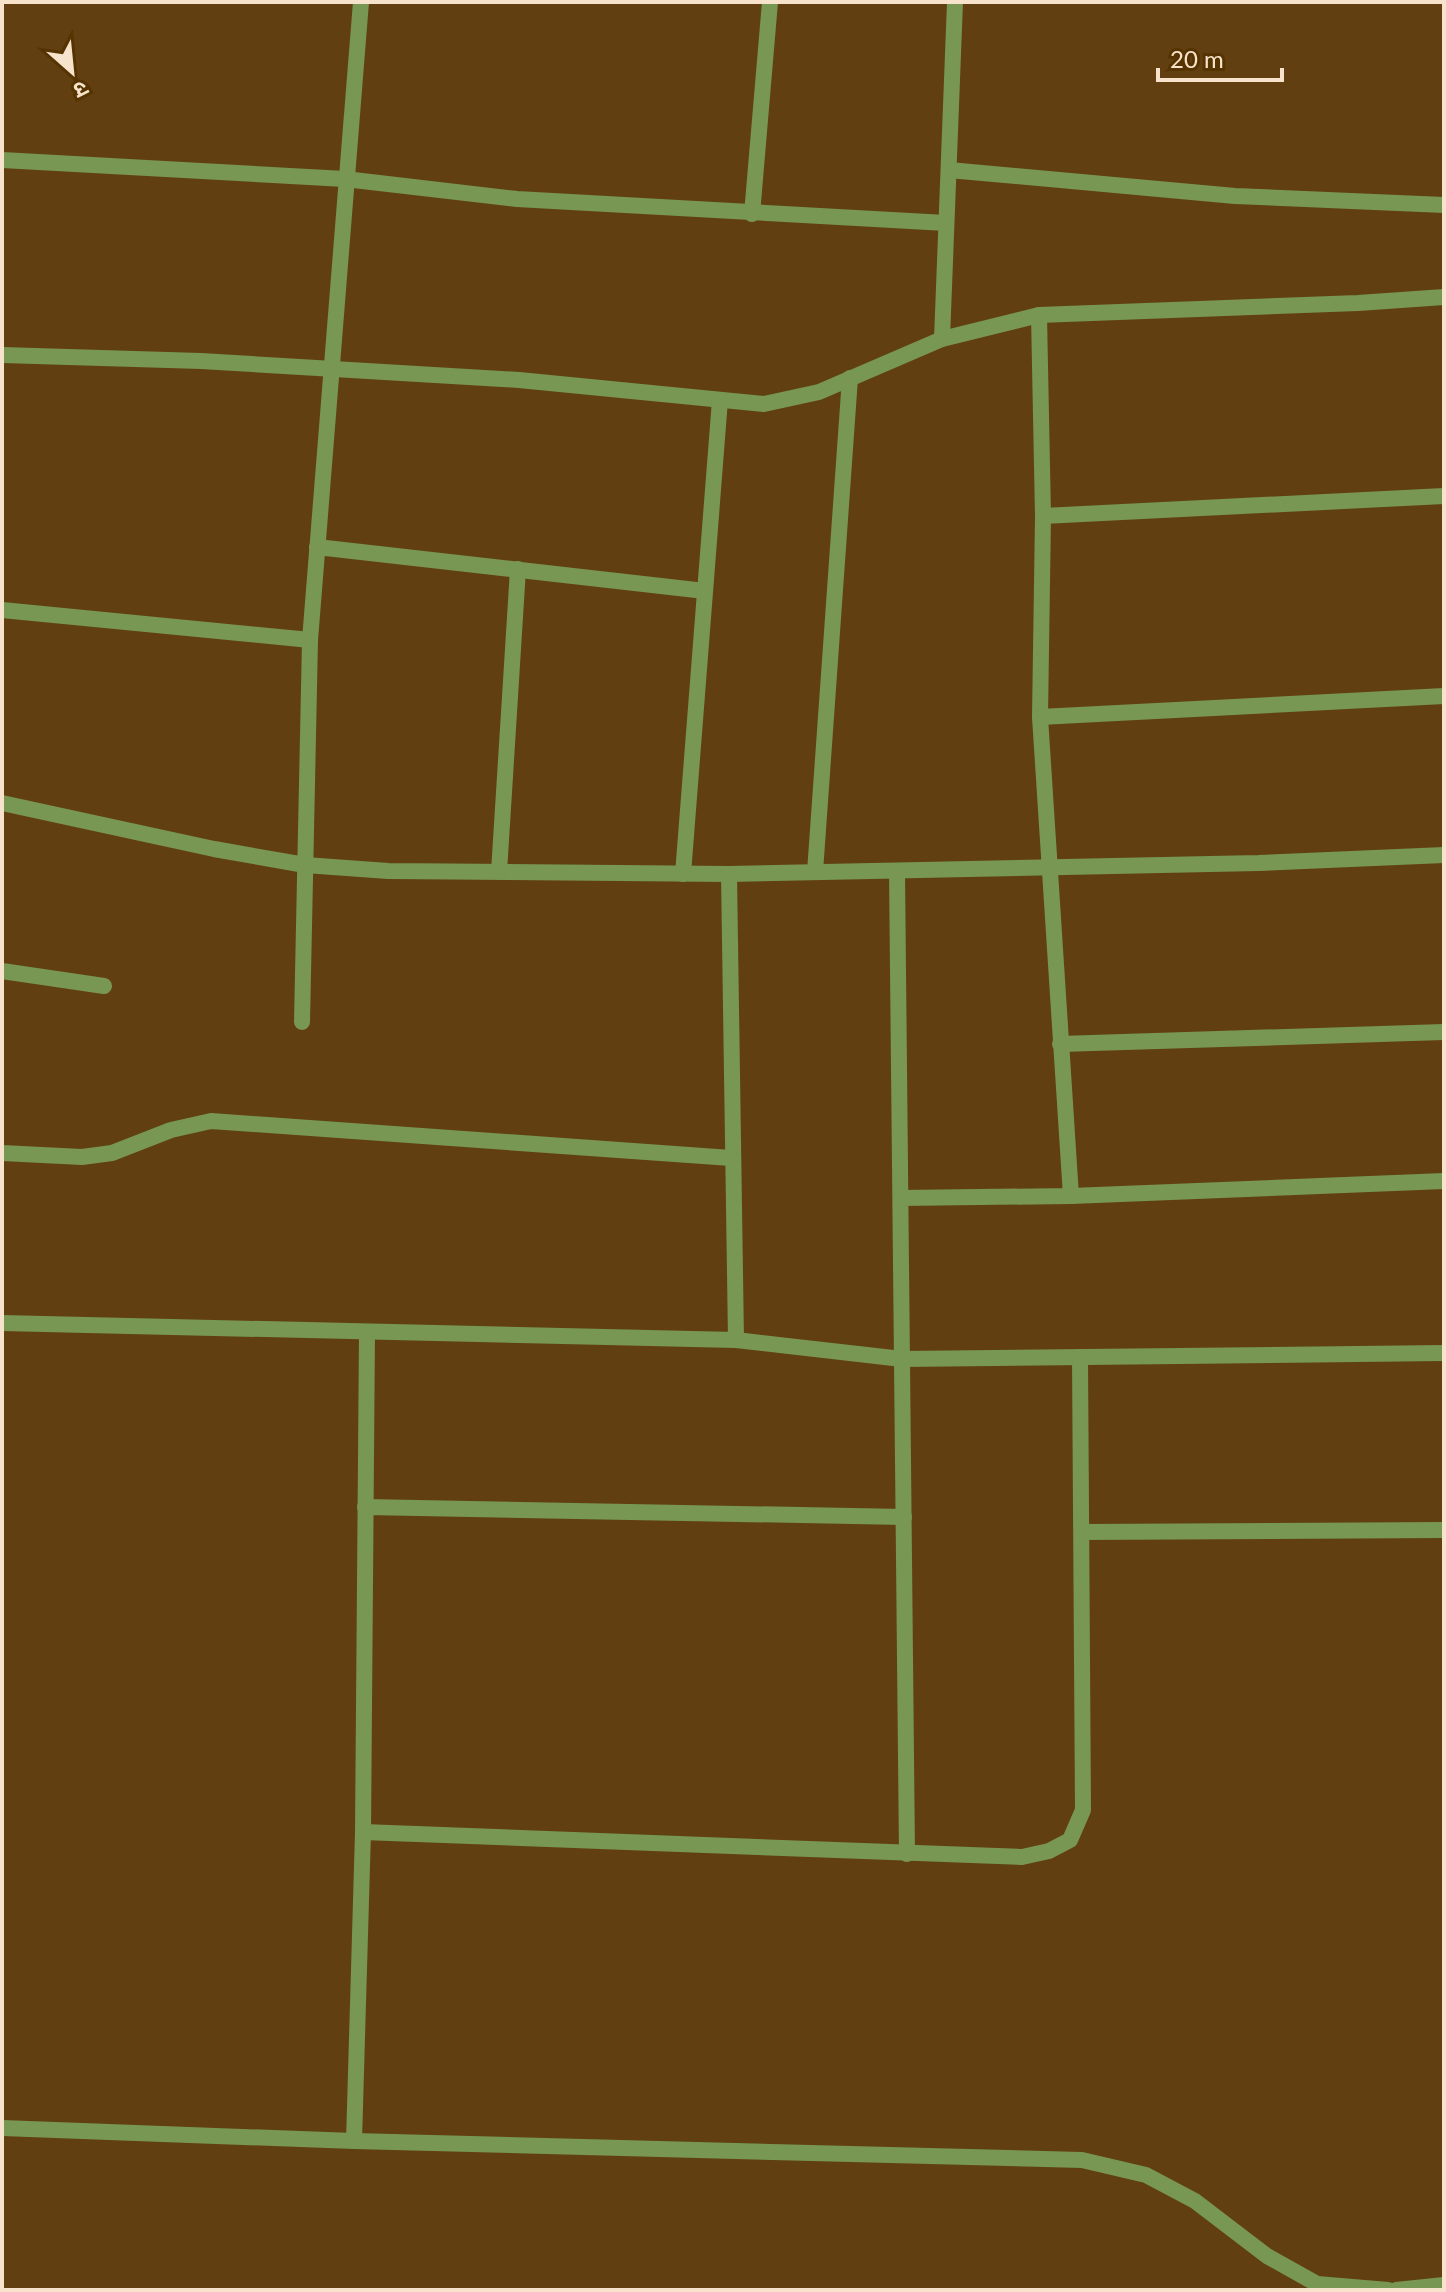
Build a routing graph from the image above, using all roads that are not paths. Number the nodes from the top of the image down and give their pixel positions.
1 (361, 2) edge
2 (770, 2) edge
3 (955, 2) edge
4 (2, 160) edge
5 (949, 170) junction
6 (345, 179) junction
7 (1444, 205) edge
8 (752, 214) junction
9 (946, 223) junction
10 (1444, 297) edge
11 (1039, 315) junction
12 (942, 339) junction
13 (2, 355) edge
14 (329, 369) junction
15 (850, 378) junction
16 (720, 400) junction
17 (1444, 496) edge
18 (1043, 516) junction
19 (317, 547) junction
20 (518, 569) junction
21 (705, 591) junction
22 (2, 610) edge
23 (310, 640) junction
24 (1444, 696) edge
25 (1040, 717) junction
26 (2, 803) edge
27 (1444, 855) edge
28 (305, 865) junction
29 (1048, 867) junction
30 (897, 871) junction
31 (499, 872) junction
32 (815, 872) junction
33 (683, 874) junction
34 (729, 874) junction
35 (2, 971) edge
36 (104, 986) dead end
37 (302, 1022) dead end
38 (1444, 1032) edge
39 (1060, 1044) junction
40 (2, 1153) edge
41 (731, 1158) junction
42 (1444, 1181) edge
43 (1071, 1196) junction
44 (901, 1198) junction
45 (2, 1323) edge
46 (367, 1332) junction
47 (736, 1340) junction
48 (1444, 1353) edge
49 (1080, 1357) junction
50 (902, 1359) junction
51 (365, 1507) junction
52 (904, 1517) junction
53 (1444, 1530) edge
54 (1082, 1532) junction
55 (363, 1832) junction
56 (907, 1854) junction
57 (2, 2128) edge
58 (354, 2141) junction
59 (1444, 2285) edge
60 (1388, 2290) edge
61 (1396, 2290) edge

1 - 6 street
2 - 8 street
3 - 5 street
4 - 6 street
5 - 7 street
5 - 9 street
6 - 8 street
6 - 14 street
8 - 9 street
9 - 12 street
10 - 11 street
11 - 12 street
11 - 18 street
12 - 15 street
13 - 14 street
14 - 16 street
14 - 19 street
15 - 16 street
15 - 32 street
16 - 21 street
17 - 18 street
18 - 25 street
19 - 20 street
19 - 23 street
20 - 21 street
20 - 31 street
21 - 33 street
22 - 23 street
23 - 28 street
24 - 25 street
25 - 29 street
26 - 28 street
27 - 29 street
28 - 31 street
28 - 37 street
29 - 30 street
29 - 39 street
30 - 32 street
30 - 44 street
31 - 33 street
32 - 34 street
33 - 34 street
34 - 41 street
35 - 36 street
38 - 39 street
39 - 43 street
40 - 41 street
41 - 47 street
42 - 43 street
43 - 44 street
44 - 50 street
45 - 46 street
46 - 47 street
46 - 51 street
47 - 50 street
48 - 49 street
49 - 50 street
49 - 54 street
50 - 52 street
51 - 52 street
51 - 55 street
52 - 56 street
53 - 54 street
54 - 56 street
55 - 56 street
55 - 58 street
57 - 58 street
58 - 60 street
59 - 61 street

